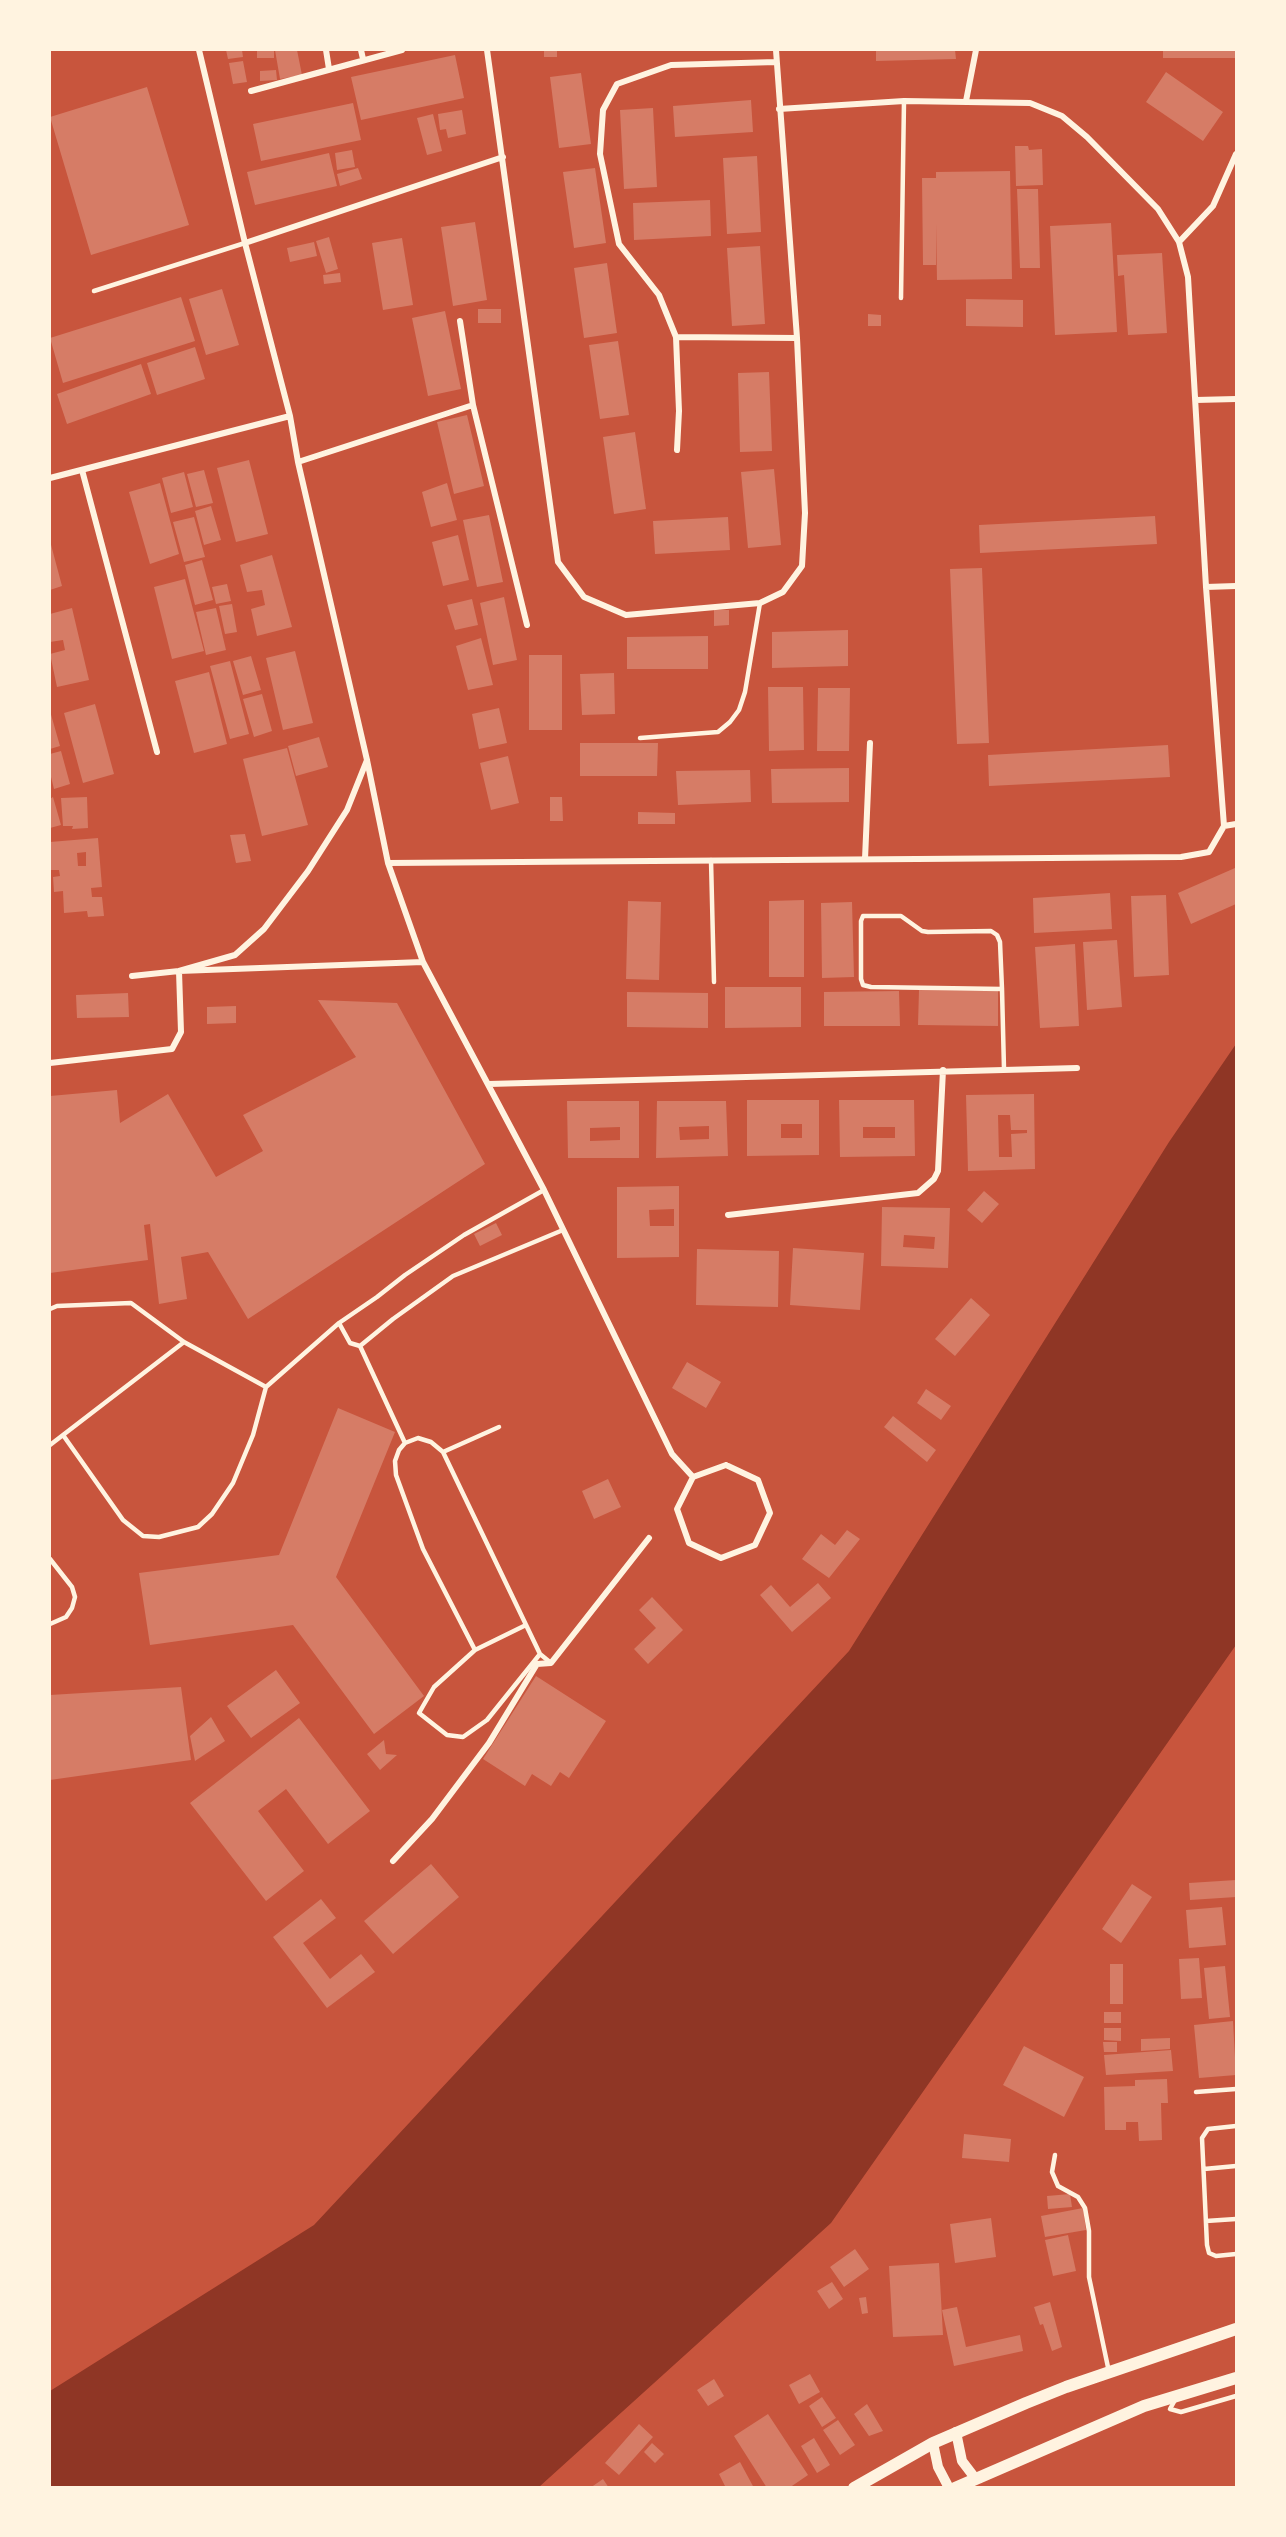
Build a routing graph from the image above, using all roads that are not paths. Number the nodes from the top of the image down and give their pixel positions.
1 (200, 50) edge
2 (326, 50) edge
3 (361, 50) edge
4 (402, 50) edge
5 (487, 50) edge
6 (776, 50) edge
7 (976, 50) edge
8 (363, 59) junction
9 (776, 62) junction
10 (329, 69) junction
11 (251, 92) dead end
12 (904, 101) junction
13 (966, 101) junction
14 (779, 109) junction
15 (1236, 154) edge
16 (503, 157) junction
17 (1179, 242) junction
18 (245, 243) junction
19 (94, 291) dead end
20 (901, 298) dead end
21 (460, 321) dead end
22 (676, 337) junction
23 (797, 338) junction
24 (1236, 399) edge
25 (1196, 400) junction
26 (473, 405) junction
27 (290, 416) junction
28 (677, 450) dead end
29 (298, 462) junction
30 (82, 470) junction
31 (50, 478) edge
32 (1236, 586) edge
33 (1206, 587) junction
34 (760, 603) junction
35 (527, 625) dead end
36 (640, 738) dead end
37 (870, 743) dead end
38 (157, 752) dead end
39 (367, 760) junction
40 (1236, 824) edge
41 (1224, 826) junction
42 (865, 859) junction
43 (711, 860) junction
44 (388, 863) junction
45 (423, 962) junction
46 (179, 971) junction
47 (132, 976) dead end
48 (714, 982) dead end
49 (1002, 989) junction
50 (50, 1063) edge
51 (1077, 1068) dead end
52 (1004, 1069) junction
53 (943, 1070) junction
54 (489, 1084) junction
55 (544, 1190) junction
56 (728, 1215) dead end
57 (563, 1230) junction
58 (50, 1309) edge
59 (339, 1323) junction
60 (184, 1342) junction
61 (360, 1346) junction
62 (266, 1387) junction
63 (499, 1427) dead end
64 (63, 1435) junction
65 (405, 1443) junction
66 (50, 1445) edge
67 (443, 1452) junction
68 (693, 1477) junction
69 (649, 1538) dead end
70 (50, 1559) edge
71 (50, 1624) edge
72 (526, 1625) junction
73 (475, 1650) junction
74 (540, 1654) junction
75 (552, 1663) junction
76 (393, 1861) dead end
77 (1236, 2089) edge
78 (1196, 2092) dead end
79 (1236, 2126) edge
80 (1055, 2155) dead end
81 (1236, 2166) edge
82 (1204, 2169) junction
83 (1236, 2219) edge
84 (1206, 2222) junction
85 (1236, 2254) edge
86 (1236, 2329) edge
87 (1108, 2372) junction
88 (1236, 2378) edge
89 (1178, 2395) junction
90 (1236, 2396) edge
91 (956, 2432) junction
92 (933, 2443) junction
93 (975, 2478) junction
94 (854, 2487) edge
95 (950, 2487) edge
96 (955, 2487) edge
97 (965, 2487) edge

1 - 18 street
2 - 10 street
3 - 8 street
4 - 8 street
5 - 16 street
6 - 9 street
7 - 13 street
8 - 10 street
9 - 14 street
9 - 22 street
10 - 11 street
12 - 13 street
12 - 14 street
12 - 20 lane
13 - 17 street
14 - 23 street
15 - 17 street
16 - 18 street
16 - 34 street
17 - 25 street
18 - 19 lane
18 - 27 street
21 - 26 street
22 - 23 street
22 - 28 street
23 - 34 street
24 - 25 street
25 - 33 street
26 - 29 street
26 - 35 street
27 - 29 street
27 - 30 street
29 - 39 street
30 - 31 street
30 - 38 street
32 - 33 street
33 - 41 street
34 - 36 lane
37 - 42 street
39 - 44 street
39 - 46 street
40 - 41 street
41 - 42 street
42 - 43 street
43 - 44 street
43 - 48 lane
44 - 45 street
45 - 46 street
45 - 54 street
46 - 47 street
46 - 50 street
49 - 49 lane
49 - 52 lane
51 - 52 street
52 - 53 street
53 - 54 street
53 - 56 street
54 - 55 street
55 - 57 street
55 - 59 lane
57 - 61 lane
57 - 68 street
58 - 60 lane
59 - 61 lane
59 - 62 lane
60 - 62 lane
60 - 64 lane
61 - 65 lane
62 - 64 lane
63 - 67 lane
64 - 66 lane
65 - 67 lane
65 - 73 lane
67 - 72 lane
68 - 68 street
69 - 75 street
70 - 71 lane
72 - 73 lane
72 - 74 lane
73 - 74 lane
74 - 75 lane
75 - 76 street
77 - 78 lane
79 - 82 lane
80 - 87 lane
81 - 82 lane
82 - 84 lane
83 - 84 lane
84 - 85 lane
86 - 87 main road
87 - 91 main road
88 - 89 main road
89 - 90 lane
89 - 93 main road
91 - 92 main road
91 - 93 street
92 - 94 main road
92 - 95 street
93 - 96 main road
93 - 97 street

